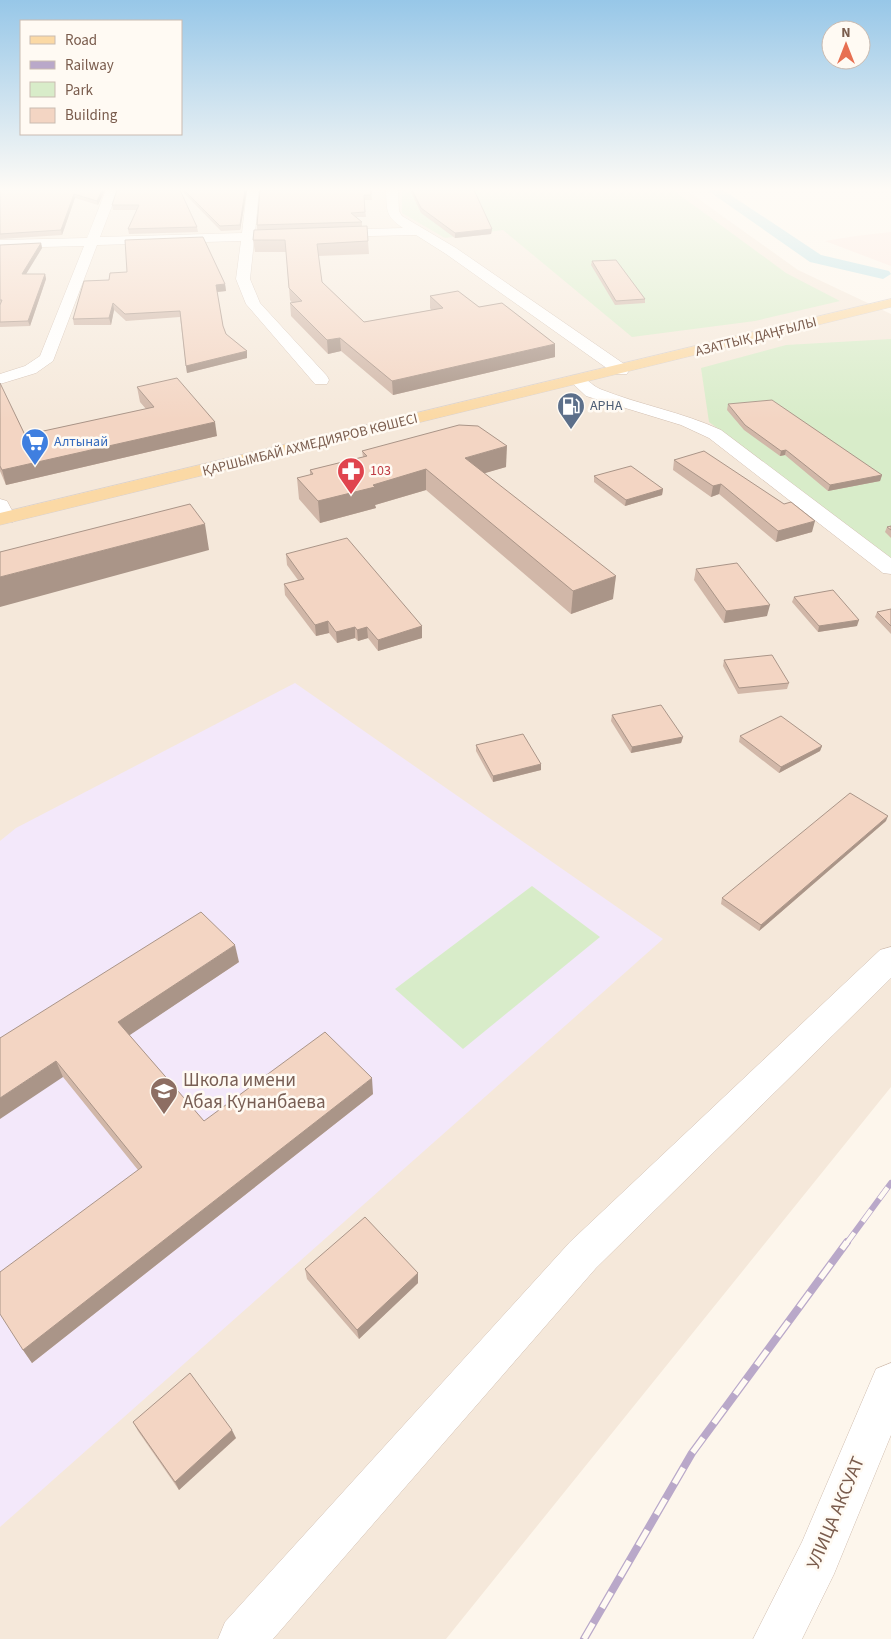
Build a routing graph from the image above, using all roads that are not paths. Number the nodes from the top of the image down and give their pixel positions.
1 (83, 266) edge
2 (244, 266) edge
3 (473, 266) edge
4 (891, 303) edge
5 (620, 370) junction
6 (0, 379) edge
7 (321, 380) dead end
8 (577, 380) junction
9 (2, 514) edge
10 (891, 568) edge
11 (891, 959) edge
12 (891, 1384) edge
13 (242, 1639) edge
14 (777, 1639) edge

1 - 6 street
2 - 7 street
3 - 5 street
4 - 5 main road, АЗАТТЫҚ ДАҢҒЫЛЫ
5 - 8 main road, ҚАРШЫМБАЙ АХМЕДИЯРОВ КӨШЕСІ
8 - 9 main road, ҚАРШЫМБАЙ АХМЕДИЯРОВ КӨШЕСІ
8 - 10 street
11 - 13 street
12 - 14 street, УЛИЦА АКСУАТ

